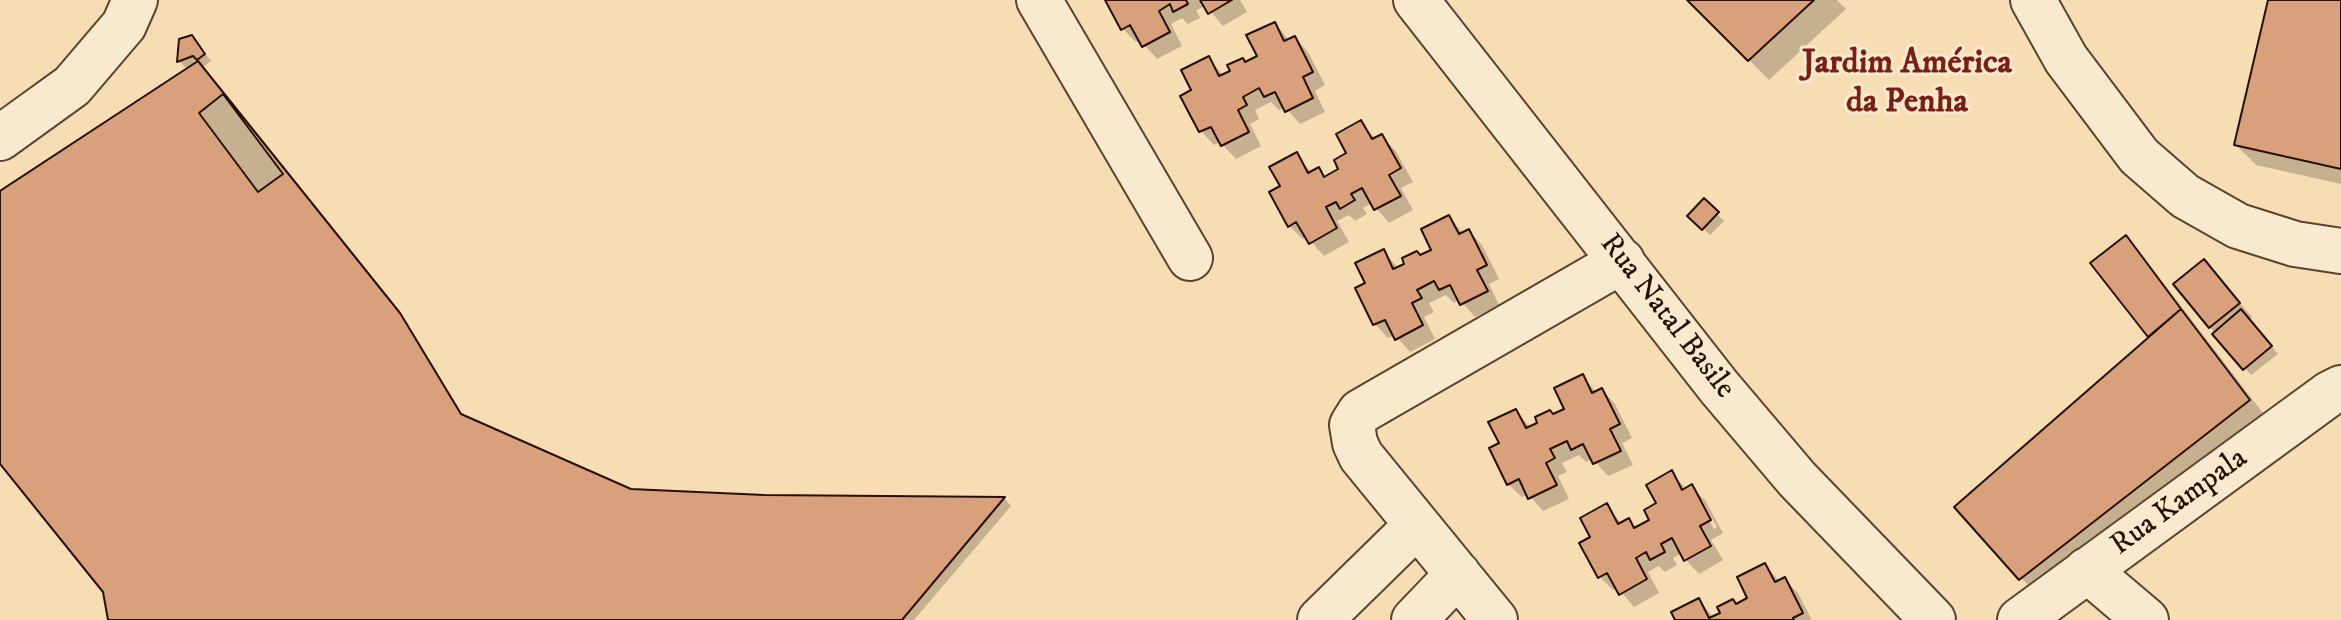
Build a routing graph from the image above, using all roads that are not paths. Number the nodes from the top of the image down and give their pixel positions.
1 (135, 0) edge
2 (1039, 0) edge
3 (1416, 0) edge
4 (2033, 0) edge
5 (0, 138) edge
6 (2341, 251) edge
7 (1190, 258) dead end
8 (1622, 261) junction
9 (2341, 388) edge
10 (1417, 525) junction
11 (2087, 570) junction
12 (1458, 574) junction
13 (1320, 620) edge
14 (1414, 620) edge
15 (1495, 620) edge
16 (1933, 620) edge
17 (2020, 620) edge
18 (2146, 620) edge

1 - 5 street
2 - 7 street
3 - 8 street, Rua Natal Basile
4 - 6 street
8 - 10 street
8 - 16 street, Rua Natal Basile
9 - 11 street, Rua Kampala
10 - 12 street
10 - 13 street
11 - 17 street, Rua Kampala
11 - 18 street
12 - 14 street
12 - 15 street

